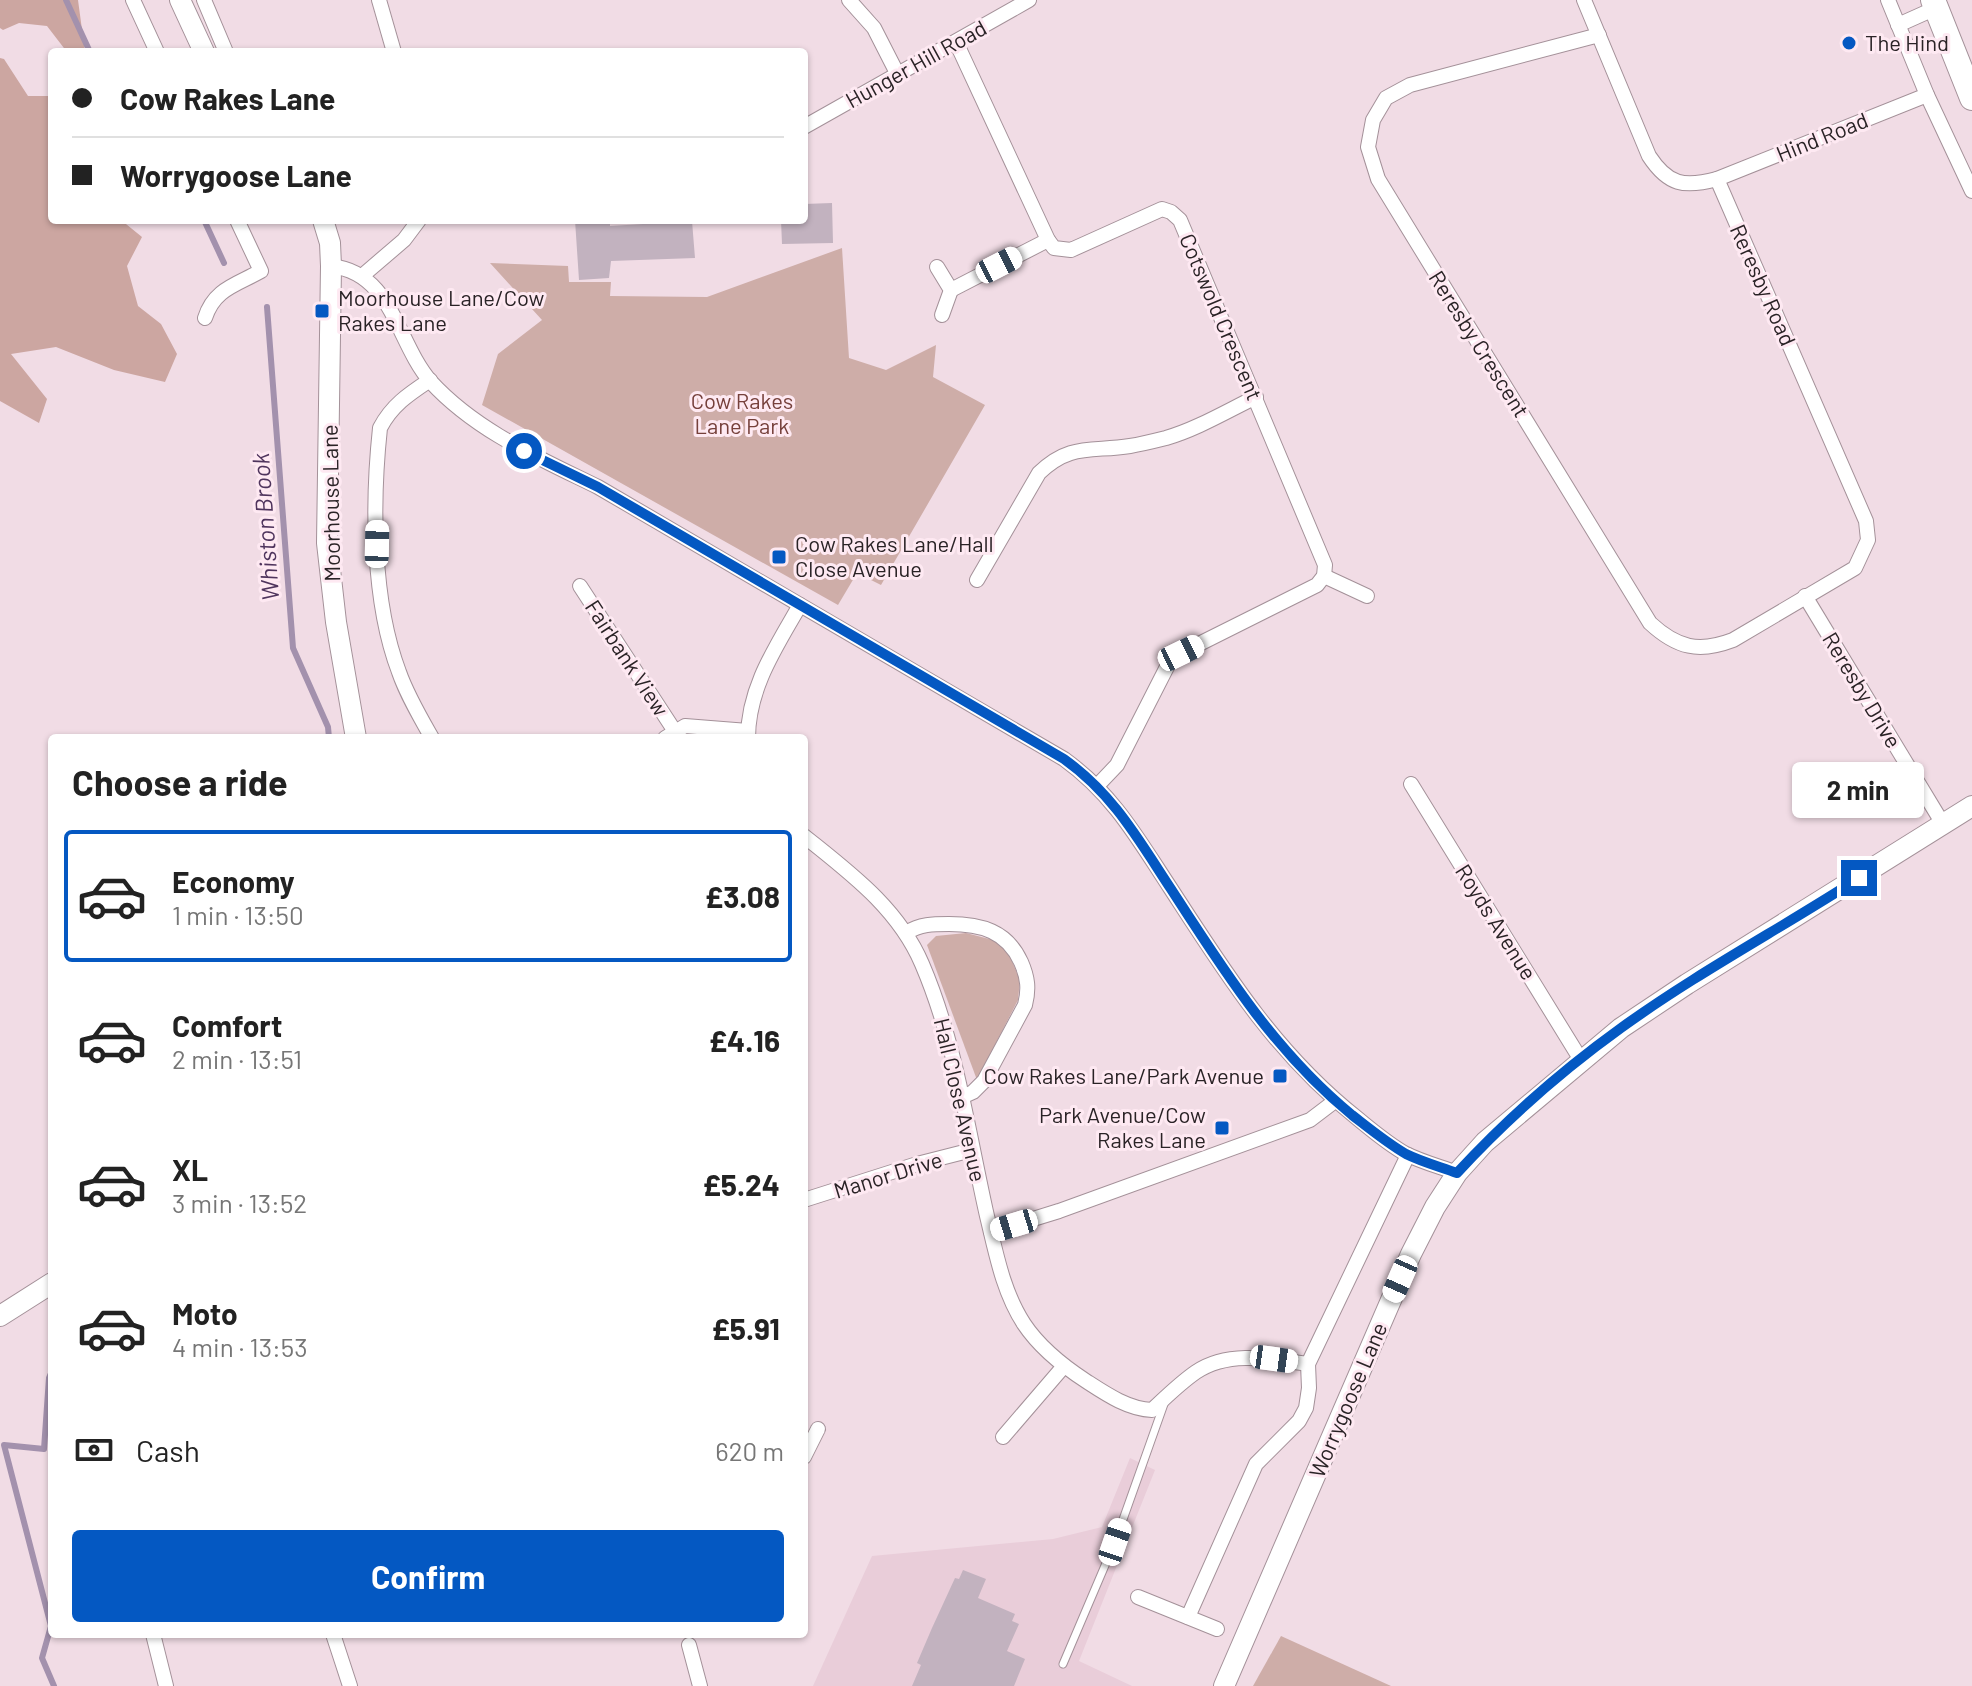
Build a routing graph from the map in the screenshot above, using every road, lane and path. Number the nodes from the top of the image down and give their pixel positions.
1 (133, 0) edge
2 (180, 0) edge
3 (204, 0) edge
4 (379, 0) edge
5 (849, 0) edge
6 (1029, 0) edge
7 (1584, 0) edge
8 (1888, 0) edge
9 (1934, 4) edge
10 (1898, 25) junction
11 (1599, 35) junction
12 (956, 42) junction
13 (155, 48) edge
14 (202, 48) edge
15 (224, 48) edge
16 (393, 48) edge
17 (898, 75) junction
18 (1927, 95) junction
19 (1972, 98) edge
20 (808, 125) edge
21 (1717, 179) junction
22 (1972, 191) edge
23 (239, 224) edge
24 (324, 224) edge
25 (416, 224) edge
26 (1048, 240) junction
27 (331, 266) junction
28 (937, 267) dead end
29 (362, 276) junction
30 (951, 290) junction
31 (942, 315) dead end
32 (205, 318) dead end
33 (430, 380) junction
34 (1256, 397) junction
35 (1324, 576) junction
36 (977, 580) dead end
37 (580, 586) dead end
38 (1367, 596) dead end
39 (1805, 596) junction
40 (800, 605) junction
41 (355, 734) edge
42 (430, 734) edge
43 (670, 734) edge
44 (748, 734) edge
45 (1411, 784) dead end
46 (1097, 786) junction
47 (1972, 806) edge
48 (1943, 824) junction
49 (808, 839) edge
50 (906, 933) junction
51 (1581, 1060) junction
52 (962, 1097) junction
53 (1335, 1101) junction
54 (972, 1150) junction
55 (1408, 1155) junction
56 (1457, 1173) junction
57 (808, 1199) edge
58 (991, 1232) junction
59 (48, 1286) edge
60 (0, 1316) edge
61 (1308, 1364) junction
62 (1064, 1366) junction
63 (1168, 1395) junction
64 (818, 1429) dead end
65 (1003, 1437) dead end
66 (808, 1448) edge
67 (1138, 1597) dead end
68 (1188, 1617) junction
69 (1217, 1629) dead end
70 (154, 1638) edge
71 (334, 1638) edge
72 (689, 1645) dead end
73 (1063, 1664) dead end
74 (166, 1686) edge
75 (350, 1686) edge
76 (700, 1686) edge
77 (1224, 1686) edge

1 - 13 street
2 - 14 main road
3 - 15 street
4 - 16 street
5 - 17 street
6 - 12 street, Hunger Hill Road
7 - 11 street
8 - 10 street
9 - 10 street
9 - 19 main road
10 - 18 street
11 - 21 street
11 - 39 street, Reresby Crescent
12 - 17 street, Hunger Hill Road
12 - 26 street
17 - 20 street, Hunger Hill Road
18 - 21 street, Hind Road
18 - 22 street
21 - 39 street, Reresby Road
23 - 32 street
24 - 27 main road, Moorhouse Lane
25 - 29 street
26 - 30 street
26 - 34 street, Cotswold Crescent
27 - 29 street
27 - 41 main road, Moorhouse Lane
28 - 30 street
29 - 33 street
30 - 31 street
33 - 40 street
33 - 42 street
34 - 35 street, Cotswold Crescent
34 - 36 street
35 - 38 street
35 - 46 street
37 - 43 street, Fairbank View
39 - 48 street, Reresby Drive
40 - 44 street
40 - 46 street
43 - 44 street
45 - 51 street, Royds Avenue
46 - 53 street
47 - 48 main road, Worrygoose Lane
48 - 51 main road, Worrygoose Lane
49 - 50 street, Hall Close Avenue
50 - 52 street, Hall Close Avenue
50 - 52 street
51 - 56 main road, Worrygoose Lane
52 - 54 street, Hall Close Avenue
53 - 55 street
53 - 58 street
54 - 57 street, Manor Drive
54 - 58 street, Hall Close Avenue
55 - 56 street
55 - 61 street
56 - 77 main road, Worrygoose Lane
58 - 62 street, Hall Close Avenue
59 - 60 main road
61 - 63 street, Hall Close Avenue
61 - 68 street
62 - 63 street, Hall Close Avenue
62 - 65 street
63 - 73 lane
64 - 66 street
67 - 68 street
68 - 69 street
70 - 74 street
71 - 75 street
72 - 76 street

